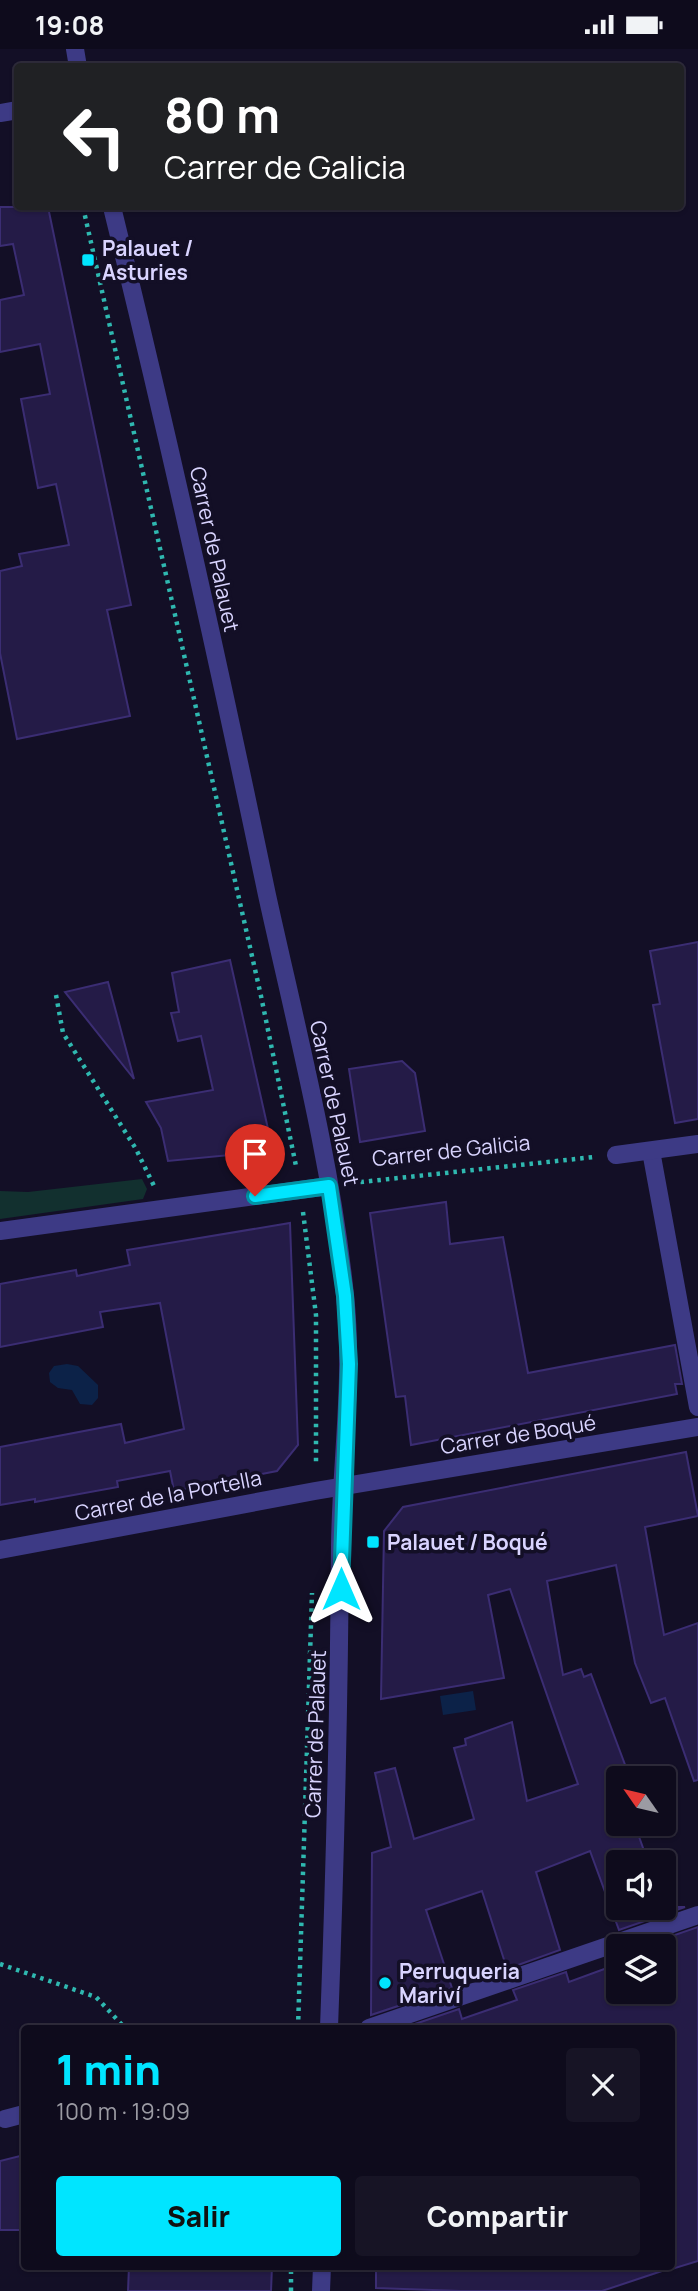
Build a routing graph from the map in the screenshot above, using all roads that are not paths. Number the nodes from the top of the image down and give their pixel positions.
1 (113, 210) edge
2 (698, 1144) edge
3 (651, 1151) junction
4 (616, 1155) road end
5 (329, 1186) junction
6 (0, 1231) edge
7 (698, 1407) edge
8 (698, 1427) edge
9 (345, 1486) junction
10 (0, 1550) edge
11 (698, 1915) edge
12 (329, 2025) edge
13 (378, 2025) edge
14 (21, 2116) edge
15 (5, 2119) dead end
16 (322, 2270) edge
17 (321, 2291) edge

1 - 5 street, Carrer de Palauet
2 - 3 street
3 - 4 street
3 - 7 street
5 - 6 street
5 - 9 street, Carrer de Palauet
8 - 9 street, Carrer de Boqué
9 - 10 street, Carrer de la Portella
9 - 12 street, Carrer de Palauet
11 - 13 street
14 - 15 street
16 - 17 street

